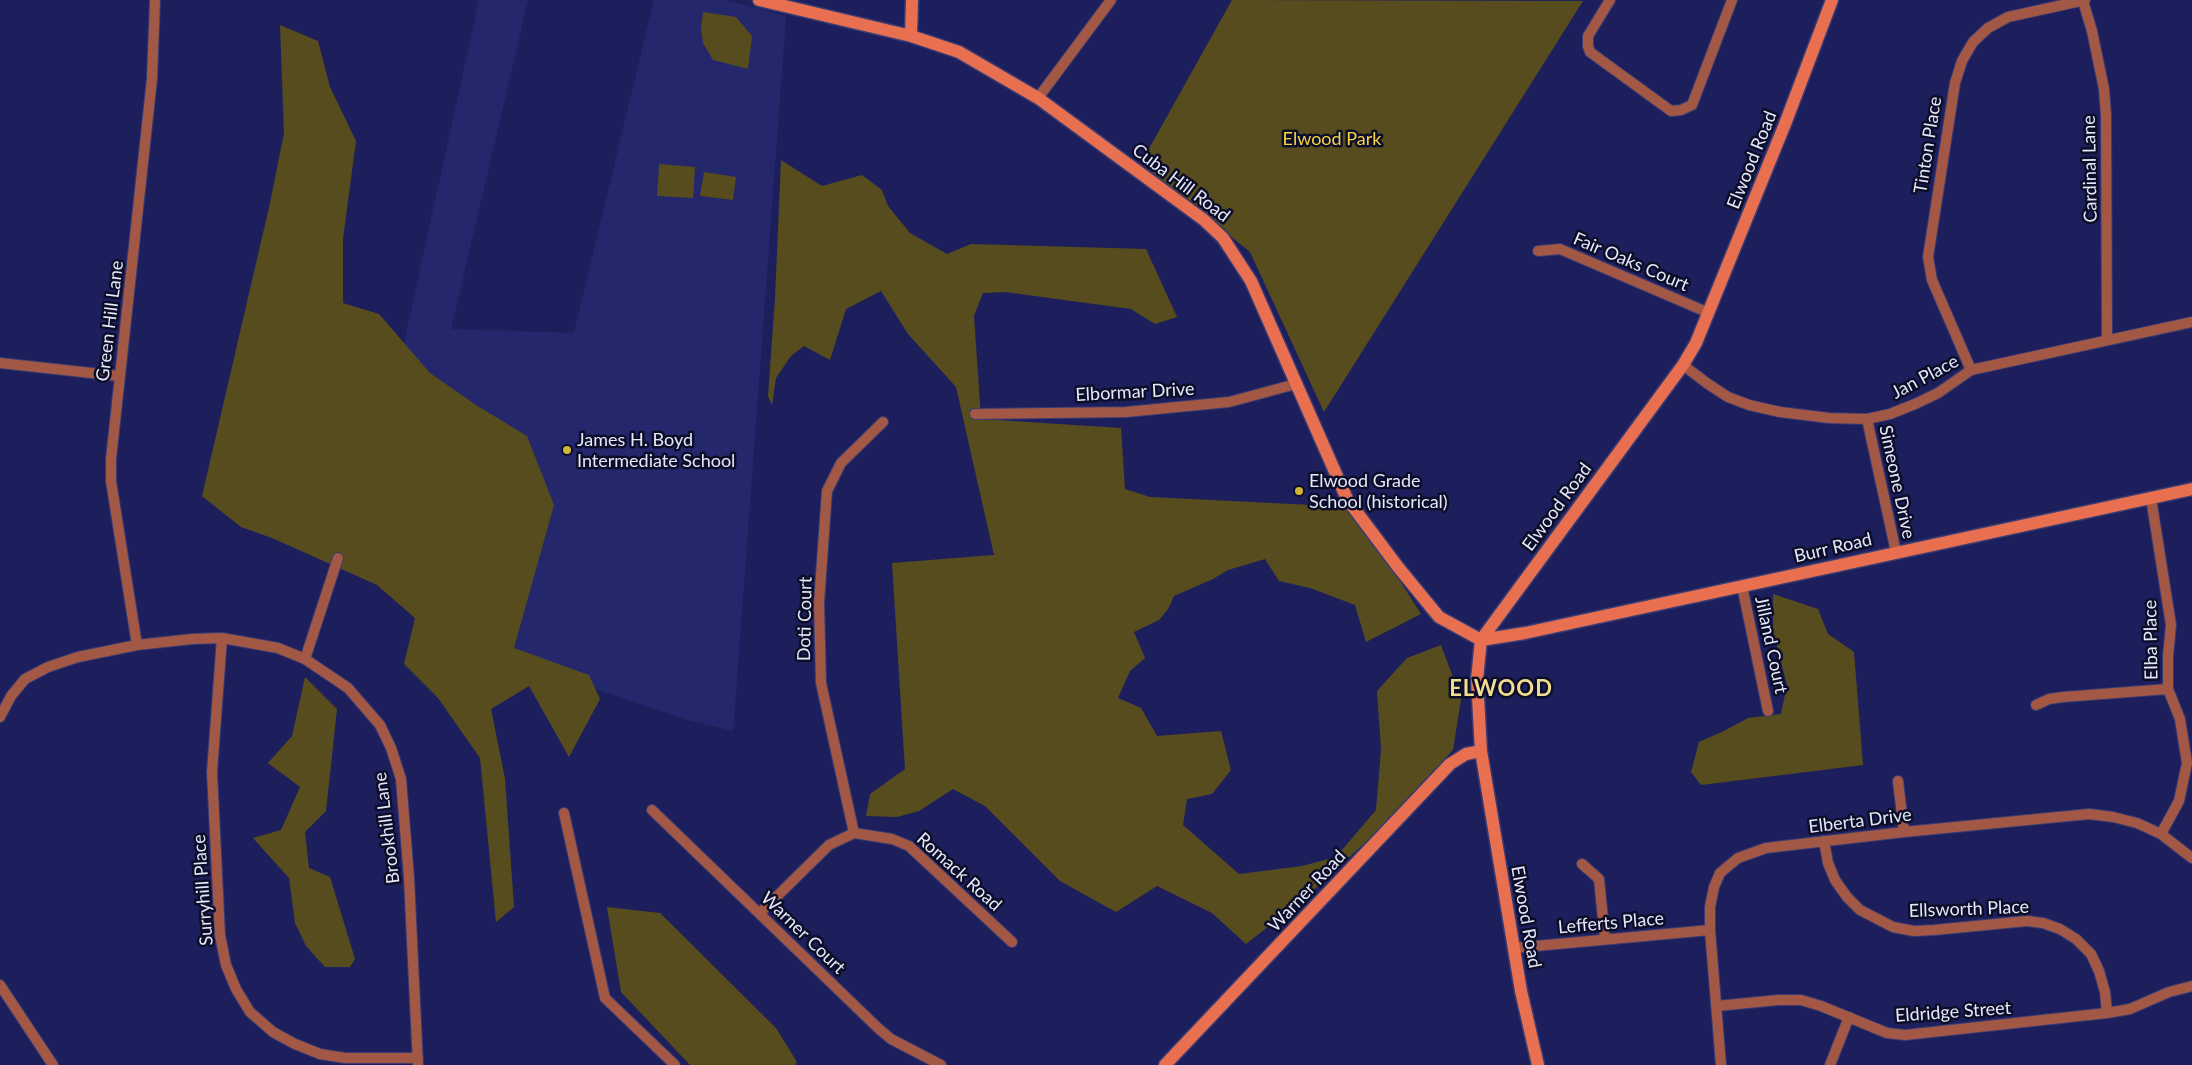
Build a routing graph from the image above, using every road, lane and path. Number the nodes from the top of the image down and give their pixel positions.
1 (154, 0) edge
2 (759, 0) edge
3 (912, 0) edge
4 (1111, 0) edge
5 (1610, 0) edge
6 (1732, 0) edge
7 (1832, 0) edge
8 (2084, 0) edge
9 (778, 2) edge
10 (911, 36) junction
11 (1038, 98) junction
12 (1538, 251) dead end
13 (1709, 313) junction
14 (2192, 322) edge
15 (2107, 339) junction
16 (0, 363) edge
17 (1683, 365) junction
18 (1971, 370) junction
19 (119, 376) junction
20 (1296, 384) junction
21 (975, 414) dead end
22 (1867, 419) junction
23 (883, 422) dead end
24 (2192, 489) edge
25 (2152, 498) junction
26 (1896, 552) junction
27 (338, 558) dead end
28 (1742, 586) junction
29 (222, 638) junction
30 (1481, 640) junction
31 (137, 645) junction
32 (305, 658) junction
33 (2168, 689) junction
34 (2036, 705) dead end
35 (1768, 711) dead end
36 (0, 717) edge
37 (1480, 750) junction
38 (1898, 781) dead end
39 (652, 810) dead end
40 (564, 813) dead end
41 (1904, 832) junction
42 (854, 833) junction
43 (2162, 834) junction
44 (1824, 841) junction
45 (2192, 858) edge
46 (1582, 864) dead end
47 (760, 914) junction
48 (1710, 930) junction
49 (1606, 939) junction
50 (1012, 942) dead end
51 (1514, 948) junction
52 (0, 985) edge
53 (2192, 986) edge
54 (1717, 1006) junction
55 (2107, 1013) junction
56 (1849, 1017) junction
57 (418, 1061) edge
58 (53, 1065) edge
59 (675, 1065) edge
60 (941, 1065) edge
61 (1165, 1065) edge
62 (1538, 1065) edge
63 (1721, 1065) edge
64 (1830, 1065) edge

1 - 19 street, Green Hill Lane
2 - 9 main road, Cuba Hill Road
3 - 10 main road
4 - 11 street
5 - 6 street
7 - 13 main road, Elwood Road
8 - 15 street, Cardinal Lane
8 - 18 street, Tinton Place
9 - 10 main road, Cuba Hill Road
10 - 11 main road, Cuba Hill Road
11 - 20 main road, Cuba Hill Road
12 - 13 street, Fair Oaks Court
13 - 17 main road, Elwood Road
14 - 15 street, Jan Place
15 - 18 street, Jan Place
16 - 19 street
17 - 22 street, Jan Place
17 - 30 main road, Elwood Road
18 - 22 street, Jan Place
19 - 31 street, Green Hill Lane
20 - 21 street, Elbormar Drive
20 - 30 main road, Cuba Hill Road
22 - 26 street, Simeone Drive
23 - 42 street, Doti Court
24 - 25 main road, Burr Road
25 - 26 main road, Burr Road
25 - 33 street, Elba Place
26 - 28 main road, Burr Road
27 - 32 street
28 - 30 main road, Burr Road
28 - 35 street, Jilland Court
29 - 31 street, Brookhill Lane
29 - 32 street, Brookhill Lane
29 - 57 street, Surryhill Place
30 - 37 main road, Elwood Road
31 - 36 street, Brookhill Lane
32 - 57 street, Brookhill Lane
33 - 34 street
33 - 43 street, Elba Place
37 - 51 main road, Elwood Road
37 - 61 main road, Warner Road
38 - 41 street
39 - 47 street, Warner Court
40 - 59 street
41 - 43 street, Elberta Drive
41 - 44 street, Elberta Drive
42 - 47 street
42 - 50 street, Romack Road
43 - 45 street, Elberta Drive
44 - 48 street, Elberta Drive
44 - 55 street, Ellsworth Place
46 - 49 street
47 - 60 street, Warner Court
48 - 49 street, Lefferts Place
48 - 54 street, Elberta Drive
49 - 51 street, Lefferts Place
51 - 62 main road, Elwood Road
52 - 58 street
53 - 55 street, Eldridge Street
54 - 56 street, Eldridge Street
54 - 63 street, Elberta Drive
55 - 56 street, Eldridge Street
56 - 64 street

